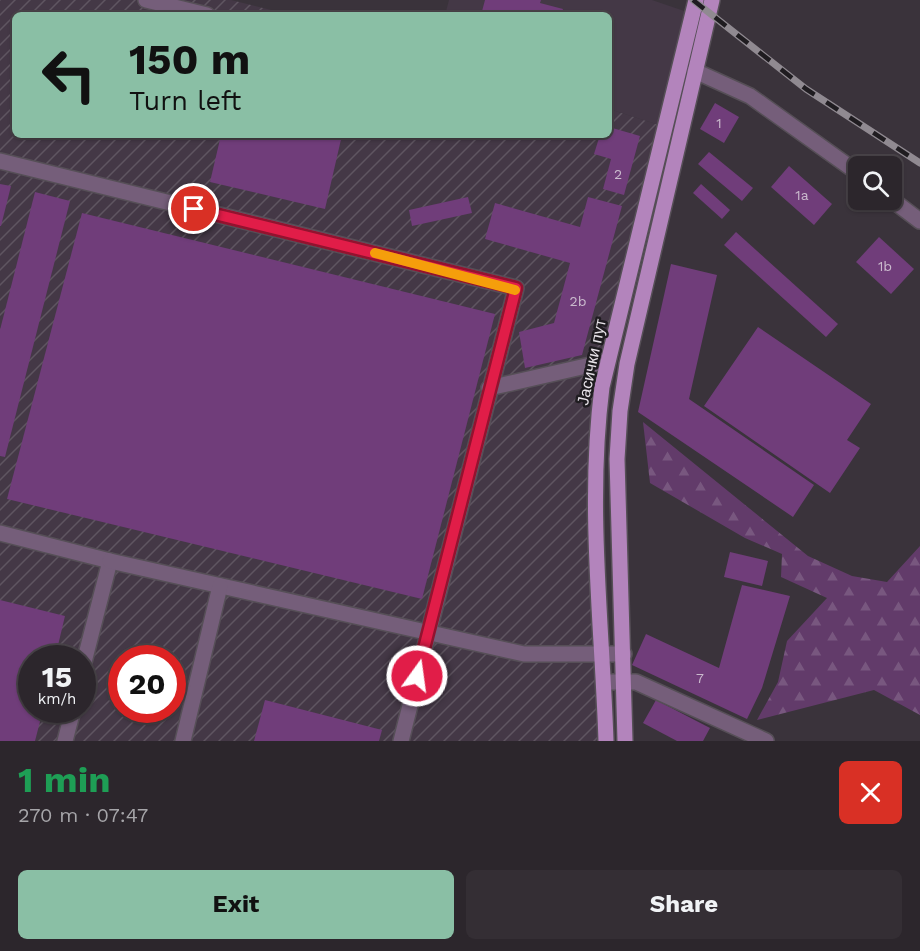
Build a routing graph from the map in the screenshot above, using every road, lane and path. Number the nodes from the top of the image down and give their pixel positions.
1 (146, 0) edge
2 (696, 0) edge
3 (712, 0) edge
4 (195, 12) edge
5 (695, 71) junction
6 (0, 161) edge
7 (848, 165) edge
8 (902, 207) edge
9 (920, 221) edge
10 (608, 362) junction
11 (489, 388) junction
12 (0, 533) edge
13 (110, 561) junction
14 (220, 586) junction
15 (428, 632) junction
16 (88, 645) edge
17 (624, 654) junction
18 (603, 655) junction
19 (624, 680) junction
20 (604, 682) junction
21 (70, 723) edge
22 (65, 741) edge
23 (183, 741) edge
24 (400, 741) edge
25 (606, 741) edge
26 (625, 741) edge
27 (766, 741) edge

1 - 4 lane
2 - 10 main road, Јасички пут
3 - 5 main road
5 - 7 lane
5 - 17 main road
6 - 11 lane
8 - 9 lane
10 - 11 lane
10 - 18 main road, Јасички пут
11 - 15 lane
12 - 13 lane
13 - 14 lane
13 - 16 lane
14 - 15 lane
14 - 23 lane
15 - 18 lane
15 - 24 lane
17 - 18 lane
17 - 19 main road
18 - 20 main road, Јасички пут
19 - 20 lane
19 - 26 main road
19 - 27 lane
20 - 25 main road, Јасички пут
21 - 22 lane

